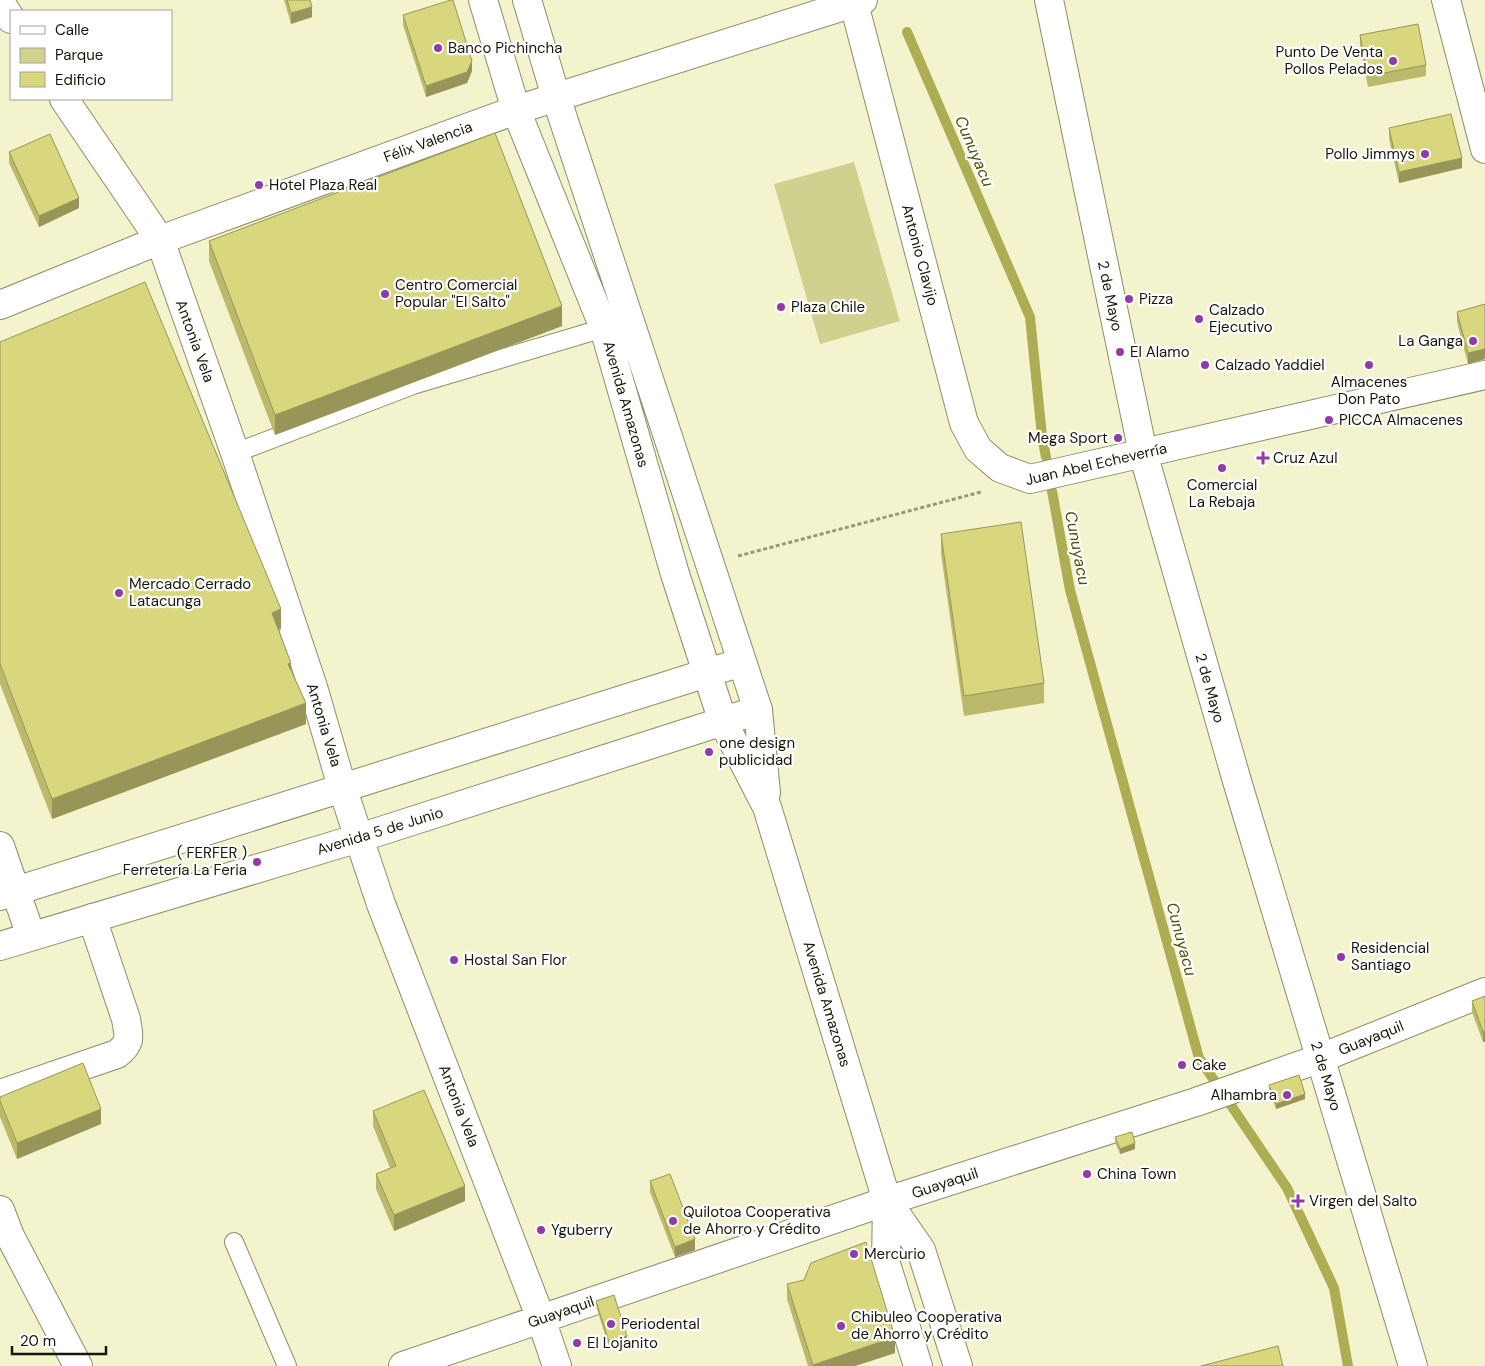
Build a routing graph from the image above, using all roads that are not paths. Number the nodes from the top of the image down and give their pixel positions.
1 (483, 0) edge
2 (527, 0) edge
3 (1049, 0) edge
4 (1446, 0) edge
5 (857, 1) edge
6 (0, 2) edge
7 (10, 17) edge
8 (556, 97) junction
9 (65, 100) edge
10 (516, 110) junction
11 (1485, 148) edge
12 (160, 240) junction
13 (0, 305) edge
14 (630, 321) junction
15 (604, 328) junction
16 (1485, 375) edge
17 (235, 453) junction
18 (1143, 453) junction
19 (1030, 479) joint
20 (742, 662) junction
21 (706, 674) junction
22 (758, 710) junction
23 (723, 722) junction
24 (342, 788) junction
25 (767, 807) junction
26 (359, 838) junction
27 (0, 846) edge
28 (8, 893) edge
29 (92, 918) junction
30 (31, 936) junction
31 (0, 946) edge
32 (1485, 992) edge
33 (1321, 1058) junction
34 (0, 1094) edge
35 (887, 1201) junction
36 (0, 1210) edge
37 (234, 1242) dead end
38 (541, 1319) junction
39 (78, 1366) edge
40 (287, 1366) edge
41 (403, 1366) edge
42 (558, 1366) edge
43 (918, 1366) edge
44 (958, 1366) edge
45 (1413, 1366) edge

1 - 10 street, Avenida Amazonas
2 - 8 street, Avenida Amazonas
3 - 18 street, 2 de Mayo
4 - 11 street
5 - 8 street, Félix Valencia
5 - 19 street, Antonio Clavijo
6 - 7 street
8 - 10 street, Félix Valencia
8 - 14 street, Avenida Amazonas
9 - 12 street, Antonia Vela
10 - 12 street, Félix Valencia
10 - 15 street, Avenida Amazonas
12 - 13 street, Félix Valencia
12 - 17 street, Antonia Vela
14 - 15 lane
14 - 20 street, Avenida Amazonas
15 - 17 lane
15 - 21 street, Avenida Amazonas
16 - 18 street, Juan Abel Echeverría
17 - 24 street, Antonia Vela
18 - 19 street, Juan Abel Echeverría
18 - 33 street, 2 de Mayo
20 - 21 street
20 - 22 street, Avenida Amazonas
21 - 23 street, Avenida Amazonas
21 - 24 street
22 - 23 street, Avenida 5 de Junio
22 - 25 street, Avenida Amazonas
23 - 25 street, Avenida Amazonas
23 - 26 street, Avenida 5 de Junio
24 - 26 street, Antonia Vela
24 - 28 street
25 - 35 street, Avenida Amazonas
26 - 29 street, Avenida 5 de Junio
26 - 38 street, Antonia Vela
27 - 28 street
28 - 30 street
29 - 30 street, Avenida 5 de Junio
29 - 34 street
30 - 31 street, Avenida 5 de Junio
32 - 33 street, Guayaquil
33 - 35 street, Guayaquil
33 - 45 street, 2 de Mayo
35 - 38 street, Guayaquil
35 - 43 street, Avenida Amazonas
35 - 44 street, Avenida Amazonas
36 - 39 street
37 - 40 lane
38 - 41 street, Guayaquil
38 - 42 street, Antonia Vela

